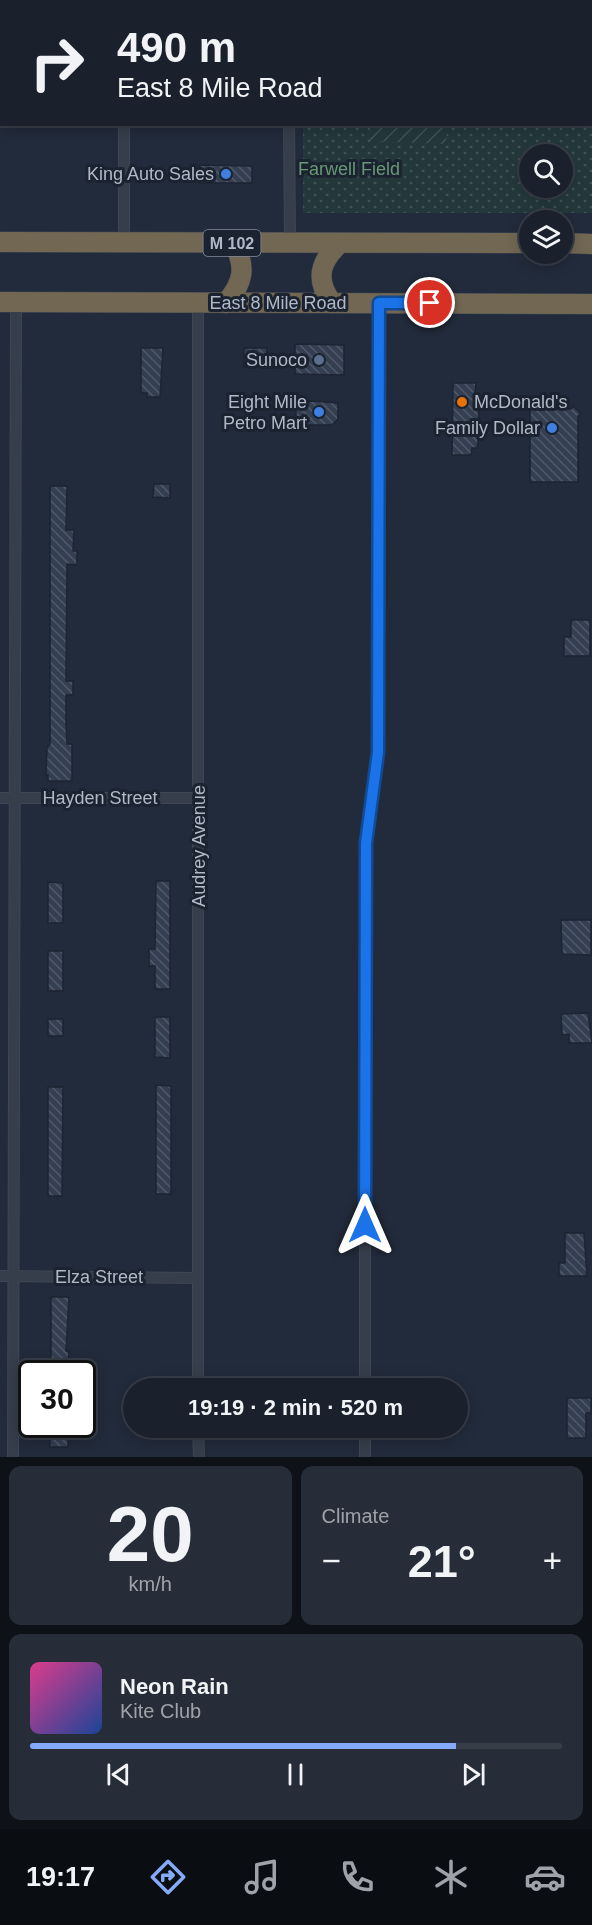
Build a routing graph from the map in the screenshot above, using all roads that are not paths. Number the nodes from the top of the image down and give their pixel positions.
1 (124, 126) edge
2 (289, 126) edge
3 (0, 242) edge
4 (124, 242) junction
5 (234, 243) junction
6 (290, 243) junction
7 (340, 243) junction
8 (519, 243) edge
9 (573, 243) edge
10 (592, 243) edge
11 (8, 302) edge
12 (198, 303) junction
13 (226, 303) junction
14 (332, 303) junction
15 (379, 303) junction
16 (592, 304) edge
17 (0, 798) edge
18 (15, 798) junction
19 (199, 798) junction
20 (0, 1276) edge
21 (14, 1276) junction
22 (197, 1278) junction
23 (198, 1378) edge
24 (365, 1378) edge
25 (198, 1438) edge
26 (365, 1438) edge
27 (13, 1457) edge
28 (199, 1457) edge
29 (365, 1457) edge

1 - 4 street
2 - 6 street
3 - 4 highway, M 102
4 - 5 highway, M 102
5 - 6 highway, M 102
5 - 13 highway
6 - 7 highway, M 102
7 - 8 highway, M 102
7 - 14 highway
9 - 10 highway
11 - 12 highway, East 8 Mile Road
11 - 18 street
12 - 13 highway, East 8 Mile Road
12 - 19 street, Audrey Avenue
13 - 14 highway, East 8 Mile Road
14 - 15 highway, East 8 Mile Road
15 - 16 highway, East 8 Mile Road
15 - 24 street
17 - 18 street, Hayden Street
18 - 19 street, Hayden Street
18 - 21 street
19 - 22 street, Audrey Avenue
20 - 21 street, Elza Street
21 - 22 street, Elza Street
21 - 27 street
22 - 23 street, Audrey Avenue
25 - 28 street
26 - 29 street

